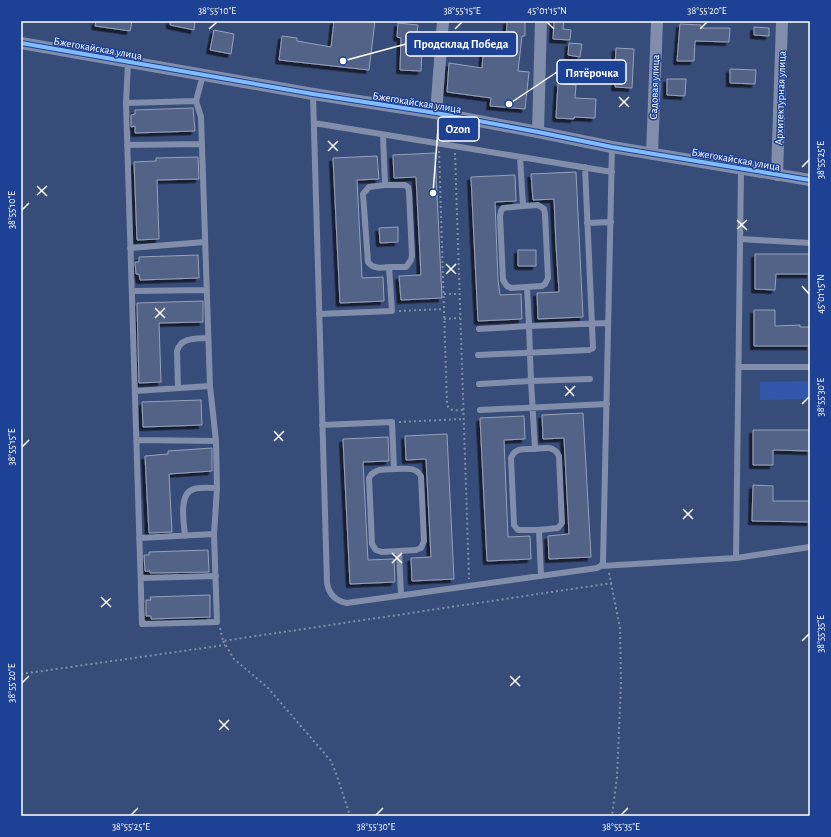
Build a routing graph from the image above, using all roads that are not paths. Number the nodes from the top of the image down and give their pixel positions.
1 (443, 21) edge
2 (541, 21) edge
3 (657, 21) edge
4 (782, 21) edge
5 (21, 43) edge
6 (128, 63) junction
7 (203, 75) junction
8 (313, 94) junction
9 (196, 101) junction
10 (126, 103) junction
11 (436, 113) junction
12 (314, 123) junction
13 (538, 132) junction
14 (383, 135) junction
15 (202, 144) junction
16 (127, 145) junction
17 (612, 147) junction
18 (652, 154) junction
19 (520, 157) junction
20 (584, 167) junction
21 (742, 169) junction
22 (612, 172) junction
23 (777, 175) junction
24 (810, 180) edge
25 (385, 185) junction
26 (523, 206) junction
27 (611, 222) junction
28 (587, 224) junction
29 (740, 239) junction
30 (205, 242) junction
31 (810, 243) edge
32 (130, 248) junction
33 (389, 267) junction
34 (527, 287) junction
35 (207, 290) junction
36 (132, 291) junction
37 (319, 314) junction
38 (608, 323) junction
39 (592, 324) junction
40 (529, 326) junction
41 (479, 329) dead end
42 (208, 338) junction
43 (530, 353) junction
44 (478, 355) dead end
45 (739, 367) junction
46 (810, 367) edge
47 (590, 378) dead end
48 (531, 381) junction
49 (479, 384) dead end
50 (210, 386) junction
51 (178, 388) junction
52 (135, 391) junction
53 (607, 404) junction
54 (533, 408) junction
55 (480, 410) dead end
56 (322, 425) junction
57 (137, 440) junction
58 (216, 441) junction
59 (535, 449) junction
60 (394, 469) junction
61 (216, 488) junction
62 (539, 530) junction
63 (214, 534) junction
64 (185, 536) junction
65 (139, 538) junction
66 (810, 547) edge
67 (399, 551) junction
68 (736, 558) junction
69 (601, 566) junction
70 (216, 576) junction
71 (541, 576) junction
72 (141, 578) junction
73 (401, 595) junction

1 - 11 street
2 - 13 street
3 - 18 street, Садовая улица
4 - 23 street, Архитектурная улица
5 - 6 street, Бжегокайская улица
6 - 7 street, Бжегокайская улица
6 - 10 lane
7 - 8 street, Бжегокайская улица
7 - 9 lane
8 - 11 street, Бжегокайская улица
8 - 12 lane
9 - 10 lane
9 - 15 lane
10 - 16 lane
11 - 13 street, Бжегокайская улица
12 - 14 lane
12 - 37 lane
13 - 17 street, Бжегокайская улица
14 - 19 lane
14 - 25 lane
15 - 16 lane
15 - 30 lane
16 - 32 lane
17 - 18 street, Бжегокайская улица
17 - 22 lane
18 - 21 street, Бжегокайская улица
19 - 20 lane
19 - 26 lane
20 - 22 lane
20 - 28 lane
21 - 23 street, Бжегокайская улица
21 - 29 lane
22 - 27 lane
23 - 24 street, Бжегокайская улица
25 - 33 lane
25 - 33 lane
26 - 34 lane
26 - 34 lane
27 - 28 lane
27 - 38 lane
28 - 39 lane
29 - 31 lane
29 - 45 lane
30 - 32 lane
30 - 35 lane
32 - 36 lane
33 - 37 lane
34 - 40 lane
35 - 36 lane
35 - 42 lane
36 - 52 lane
37 - 56 lane
38 - 39 lane
38 - 53 lane
39 - 40 lane
39 - 43 lane
40 - 41 lane
40 - 43 lane
42 - 50 lane
42 - 51 lane
43 - 44 lane
43 - 48 lane
45 - 46 lane
45 - 68 lane
47 - 48 lane
48 - 49 lane
48 - 54 lane
50 - 51 lane
50 - 58 lane
51 - 52 lane
52 - 57 lane
53 - 54 lane
53 - 69 lane
54 - 55 lane
54 - 59 lane
56 - 60 lane
56 - 73 lane
57 - 58 lane
57 - 65 lane
58 - 61 lane
59 - 62 lane
59 - 62 lane
60 - 67 lane
60 - 67 lane
61 - 63 lane
61 - 64 lane
62 - 71 lane
63 - 64 lane
63 - 70 lane
64 - 65 lane
65 - 72 lane
66 - 68 lane
67 - 73 lane
68 - 69 lane
69 - 71 lane
70 - 72 lane
70 - 72 lane
71 - 73 lane

